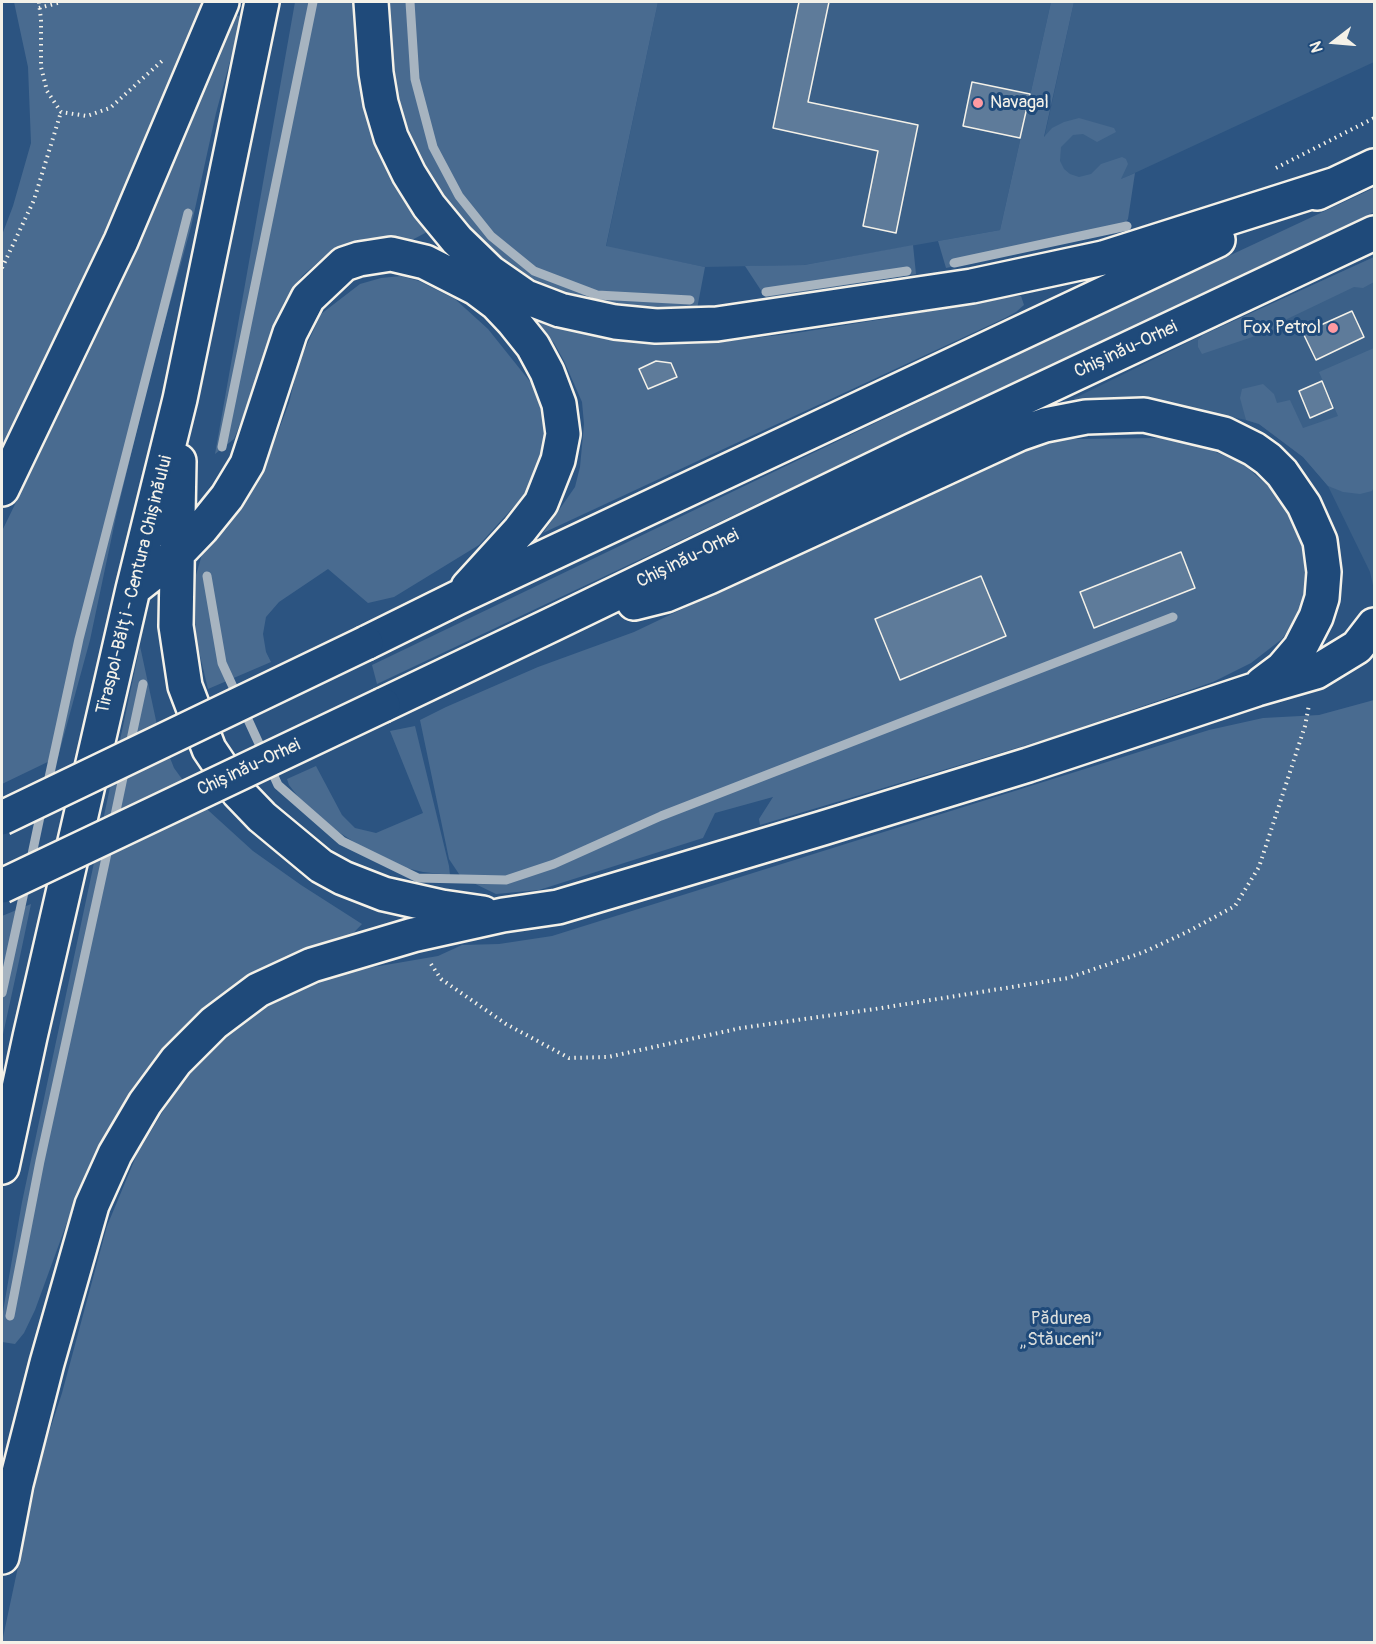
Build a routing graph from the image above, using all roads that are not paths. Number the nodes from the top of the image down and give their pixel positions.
1 (222, 2) edge
2 (262, 2) edge
3 (371, 2) edge
4 (1374, 166) edge
5 (1336, 184) junction
6 (1374, 234) edge
7 (180, 399) junction
8 (2, 489) edge
9 (176, 555) junction
10 (133, 589) junction
11 (457, 598) junction
12 (554, 624) junction
13 (1374, 625) edge
14 (1257, 688) junction
15 (2, 818) edge
16 (2, 886) edge
17 (503, 915) junction
18 (2, 1167) edge
19 (9, 1482) edge
20 (2, 1557) edge

1 - 8 highway
2 - 7 highway, Tiraspol-Bălți - Centura Chișinăului
3 - 5 highway
4 - 5 highway
5 - 11 highway
6 - 12 highway, Chișinău-Orhei
7 - 9 highway
7 - 10 highway, Tiraspol-Bălți - Centura Chișinăului
9 - 10 highway
9 - 11 highway
9 - 17 highway
10 - 18 highway, Tiraspol-Bălți - Centura Chișinăului
11 - 15 highway, bridge
12 - 14 highway
12 - 16 highway, Chișinău-Orhei, bridge
13 - 14 highway
14 - 17 highway
17 - 19 highway
19 - 20 highway

